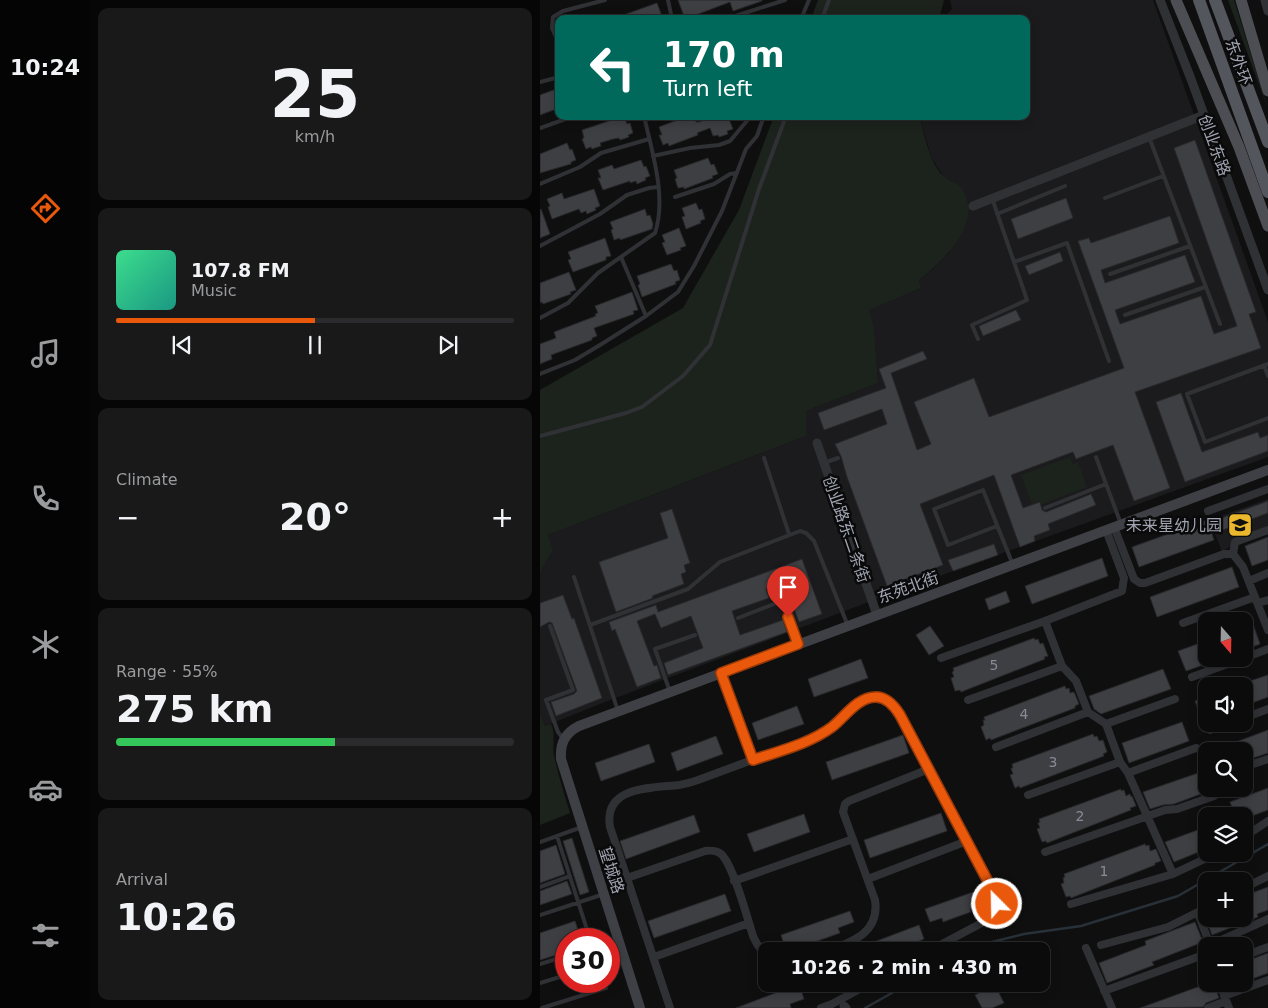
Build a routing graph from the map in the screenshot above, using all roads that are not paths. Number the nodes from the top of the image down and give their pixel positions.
1 (605, 0) edge
2 (668, 0) edge
3 (785, 0) edge
4 (809, 0) edge
5 (829, 0) edge
6 (1160, 0) edge
7 (1176, 0) edge
8 (1199, 0) edge
9 (1215, 0) edge
10 (1241, 0) edge
11 (1265, 0) edge
12 (1268, 11) edge
13 (556, 15) edge
14 (671, 15) edge
15 (738, 15) edge
16 (803, 15) edge
17 (823, 15) edge
18 (555, 16) edge
19 (555, 35) edge
20 (555, 78) edge
21 (540, 82) edge
22 (1268, 91) edge
23 (1204, 115) junction
24 (563, 120) edge
25 (645, 120) edge
26 (747, 120) edge
27 (763, 120) edge
28 (784, 120) edge
29 (540, 128) edge
30 (1149, 137) junction
31 (649, 139) junction
32 (1268, 142) edge
33 (653, 156) junction
34 (737, 173) junction
35 (1164, 176) junction
36 (540, 184) edge
37 (658, 186) junction
38 (1065, 186) dead end
39 (1268, 192) edge
40 (675, 197) dead end
41 (992, 198) junction
42 (1105, 198) dead end
43 (973, 206) dead end
44 (997, 214) junction
45 (1268, 226) edge
46 (540, 246) edge
47 (1190, 246) junction
48 (622, 256) junction
49 (1014, 262) junction
50 (1110, 274) dead end
51 (1205, 287) junction
52 (1268, 290) edge
53 (1125, 315) dead end
54 (646, 316) junction
55 (540, 318) edge
56 (1220, 324) dead end
57 (978, 339) dead end
58 (1108, 361) dead end
59 (1266, 365) edge
60 (540, 374) edge
61 (1268, 376) edge
62 (1268, 418) edge
63 (540, 436) edge
64 (817, 443) dead end
65 (1096, 457) dead end
66 (764, 458) dead end
67 (838, 458) dead end
68 (824, 463) junction
69 (1268, 470) edge
70 (1106, 484) junction
71 (1268, 489) edge
72 (1045, 508) dead end
73 (1208, 511) dead end
74 (998, 526) junction
75 (1114, 527) junction
76 (1268, 530) edge
77 (789, 534) junction
78 (1232, 554) junction
79 (1013, 564) junction
80 (1268, 573) edge
81 (574, 576) dead end
82 (1248, 581) junction
83 (1145, 583) junction
84 (1122, 591) junction
85 (1256, 600) junction
86 (1268, 600) edge
87 (877, 615) junction
88 (738, 618) dead end
89 (1045, 621) junction
90 (1184, 622) dead end
91 (590, 625) junction
92 (550, 626) dead end
93 (848, 626) junction
94 (1268, 630) edge
95 (694, 635) dead end
96 (798, 644) junction
97 (1268, 649) edge
98 (1253, 654) edge
99 (941, 658) dead end
100 (1062, 666) junction
101 (1216, 668) edge
102 (721, 673) junction
103 (1192, 677) dead end
104 (670, 692) junction
105 (1175, 699) dead end
106 (968, 700) dead end
107 (1268, 710) edge
108 (618, 711) junction
109 (1088, 712) junction
110 (1253, 715) edge
111 (1106, 724) junction
112 (564, 740) junction
113 (996, 747) dead end
114 (1196, 748) dead end
115 (1268, 759) edge
116 (753, 760) junction
117 (1120, 762) junction
118 (1253, 764) edge
119 (929, 769) junction
120 (1128, 773) junction
121 (1028, 795) dead end
122 (1211, 797) edge
123 (1147, 817) junction
124 (1268, 821) edge
125 (582, 827) junction
126 (1253, 831) edge
127 (556, 836) junction
128 (853, 839) junction
129 (966, 841) junction
130 (540, 842) edge
131 (1045, 852) dead end
132 (1198, 862) edge
133 (1173, 874) junction
134 (570, 876) junction
135 (1268, 876) edge
136 (627, 878) junction
137 (868, 879) junction
138 (734, 881) junction
139 (1253, 884) edge
140 (540, 887) edge
141 (604, 894) junction
142 (578, 902) junction
143 (1071, 904) dead end
144 (1198, 912) edge
145 (540, 914) edge
146 (1268, 919) edge
147 (749, 923) junction
148 (586, 928) edge
149 (1228, 937) edge
150 (852, 942) edge
151 (946, 942) edge
152 (758, 945) edge
153 (1101, 945) dead end
154 (1268, 947) edge
155 (1086, 948) dead end
156 (1253, 953) edge
157 (654, 957) junction
158 (1198, 957) edge
159 (555, 959) edge
160 (540, 964) edge
161 (555, 978) edge
162 (1268, 980) edge
163 (540, 983) edge
164 (1104, 991) junction
165 (859, 992) edge
166 (590, 993) edge
167 (1227, 1002) edge
168 (843, 1004) edge
169 (542, 1008) edge
170 (640, 1008) edge
171 (670, 1008) edge
172 (821, 1008) edge
173 (1112, 1008) edge
174 (1208, 1008) edge

1 - 13 lane
2 - 14 lane
3 - 15 lane
4 - 16 lane
5 - 17 lane
6 - 23 street, 创业东路
7 - 45 main road
8 - 39 highway, 东外环
9 - 32 highway, 东外环
10 - 22 main road
11 - 12 street
18 - 19 lane
20 - 21 lane
23 - 30 street
23 - 52 street, 创业东路
24 - 29 lane
25 - 31 lane
26 - 33 lane
27 - 34 lane
28 - 63 lane
30 - 35 lane
30 - 41 street
31 - 33 lane
31 - 36 lane
33 - 37 lane
34 - 40 lane
34 - 54 lane
35 - 42 lane
35 - 47 lane
37 - 46 lane
37 - 48 lane
38 - 44 lane
41 - 43 street
41 - 44 lane
44 - 49 lane
47 - 50 lane
47 - 51 lane
48 - 54 lane
48 - 55 lane
49 - 57 lane
49 - 58 lane
51 - 53 lane
51 - 56 lane
54 - 60 lane
59 - 61 lane
59 - 62 lane
64 - 68 street, 创业路东二条街
65 - 70 lane
66 - 77 lane
67 - 68 lane
68 - 87 street, 创业路东二条街
69 - 75 main road, 东苑北街
70 - 72 lane
70 - 75 lane
71 - 73 street
74 - 74 lane
74 - 79 lane
75 - 79 main road, 东苑北街
75 - 83 street
75 - 84 street
76 - 78 street
77 - 91 lane
77 - 93 lane
78 - 82 street
78 - 83 street
79 - 87 main road, 东苑北街
80 - 82 street
81 - 91 lane
82 - 85 street
83 - 84 street
84 - 89 street
85 - 86 street
85 - 90 street
85 - 94 street
87 - 93 main road, 东苑北街
88 - 96 lane
89 - 99 street
89 - 100 street
91 - 108 lane
92 - 112 lane
93 - 96 main road, 东苑北街
95 - 104 lane
96 - 102 main road, 东苑北街
97 - 98 street
100 - 106 street
100 - 109 street
101 - 103 street
102 - 104 main road, 东苑北街
102 - 116 street
104 - 108 main road, 东苑北街
105 - 111 street
107 - 110 street
108 - 112 main road, 东苑北街
109 - 111 street
109 - 113 street
111 - 117 street
112 - 125 main road, 望城路
114 - 120 street
115 - 118 street
116 - 119 street
116 - 136 street
117 - 120 street
117 - 121 street
119 - 128 street
119 - 129 street
120 - 123 street
122 - 123 street
123 - 131 street
123 - 133 street
124 - 126 street
125 - 127 lane
125 - 141 main road, 望城路
127 - 130 lane
127 - 134 lane
128 - 137 street
128 - 138 street
129 - 137 street
129 - 151 street
132 - 133 street
133 - 143 street
134 - 140 lane
134 - 142 lane
135 - 139 street
136 - 138 street
136 - 157 street
137 - 150 street
138 - 147 street
141 - 142 lane
141 - 170 main road, 望城路
142 - 145 lane
142 - 148 lane
144 - 153 street
146 - 149 street
147 - 152 street
147 - 157 street
154 - 156 street
155 - 164 street
157 - 171 street
158 - 164 street
159 - 160 lane
161 - 163 lane
162 - 167 street
164 - 173 street
165 - 168 street
166 - 169 lane
167 - 174 street
168 - 172 street

